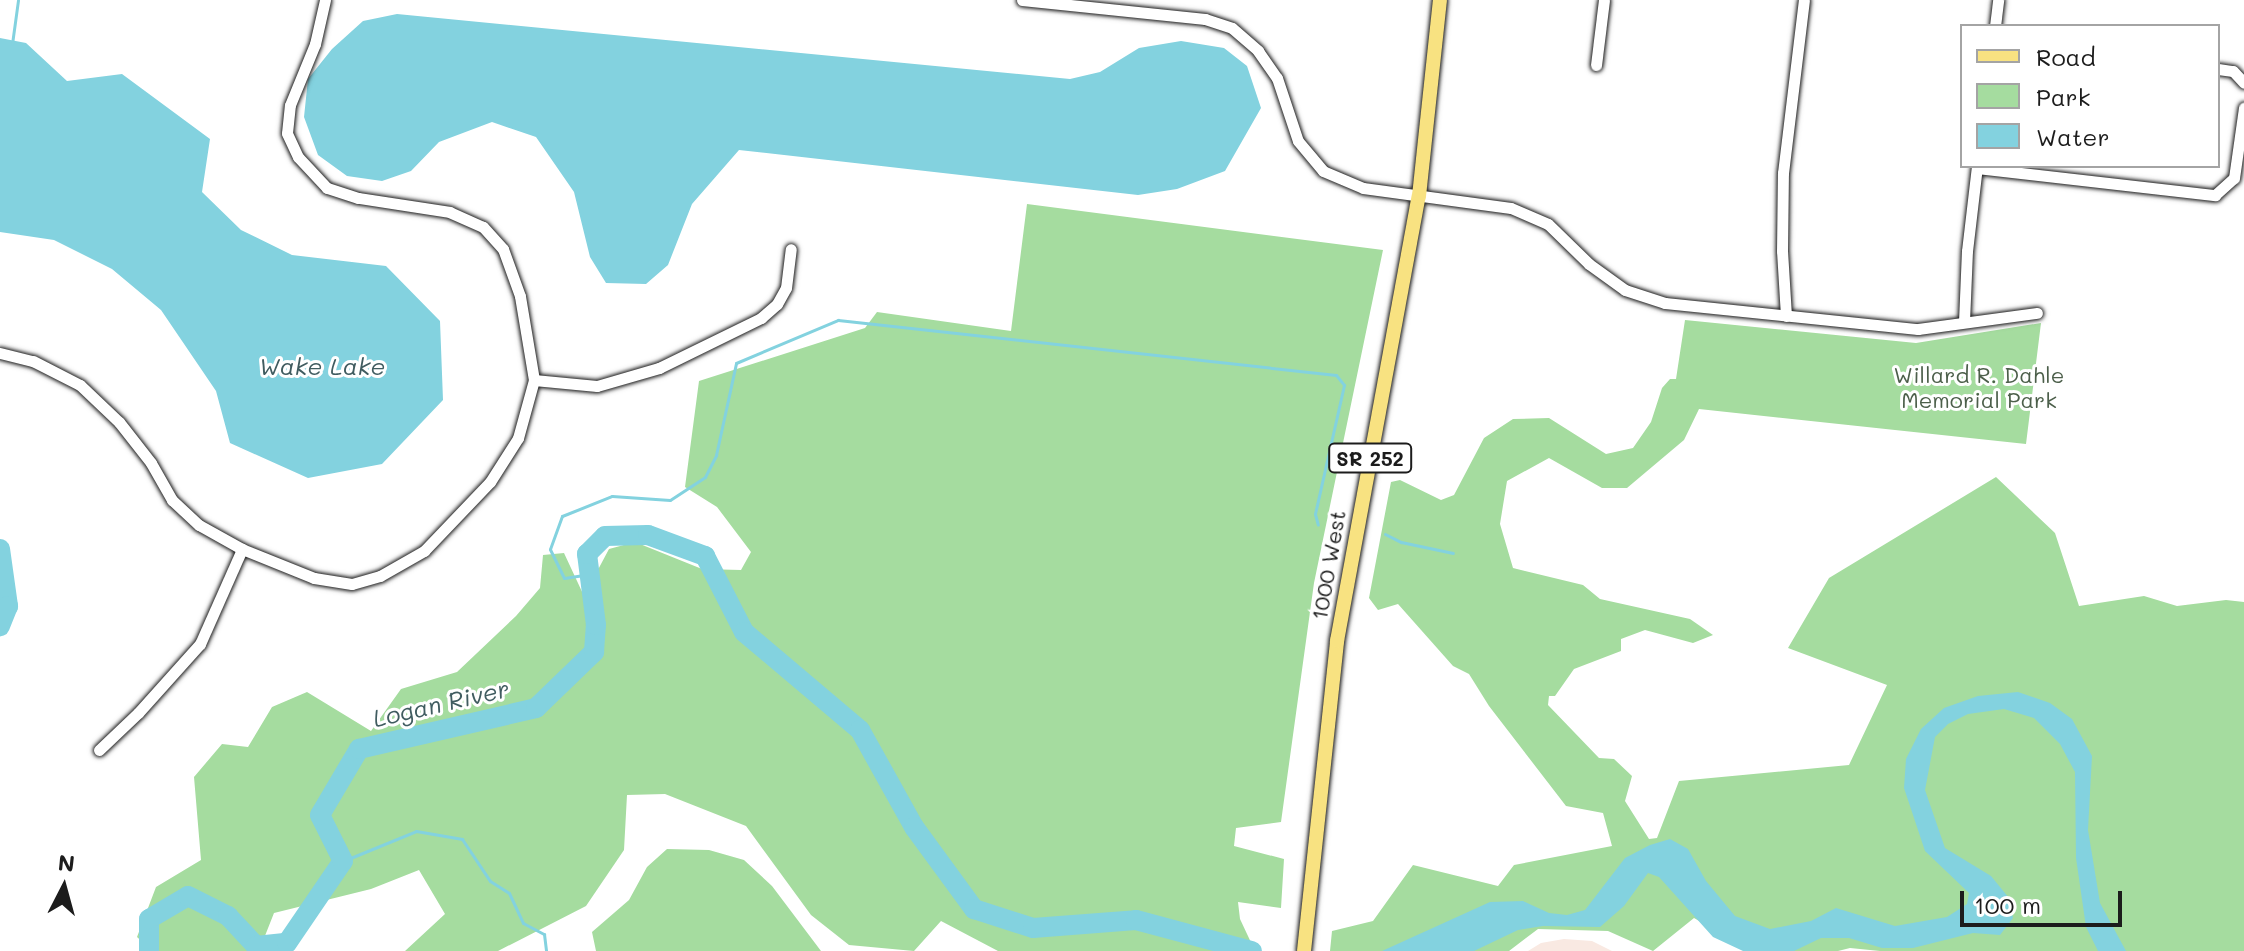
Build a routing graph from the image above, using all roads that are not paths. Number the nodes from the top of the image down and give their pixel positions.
1 (325, 0) edge
2 (1022, 0) edge
3 (1440, 0) edge
4 (1604, 0) edge
5 (1804, 0) edge
6 (1998, 0) edge
7 (1995, 24) edge
8 (1596, 65) dead end
9 (2220, 69) edge
10 (2244, 83) edge
11 (2244, 108) edge
12 (1977, 168) edge
13 (1986, 168) edge
14 (1419, 196) junction
15 (791, 249) dead end
16 (2037, 313) dead end
17 (1786, 316) junction
18 (1964, 322) junction
19 (0, 353) edge
20 (534, 380) junction
21 (242, 549) junction
22 (99, 750) dead end
23 (1304, 951) edge

1 - 20 street
2 - 14 street
3 - 14 main road, 1000 West / SR 252
4 - 8 street
5 - 17 street
6 - 7 street
9 - 10 street
11 - 13 street
12 - 18 street
14 - 17 street
14 - 23 main road, 1000 West / SR 252
15 - 20 street
16 - 18 street
17 - 18 street
19 - 21 street
20 - 21 street
21 - 22 street

